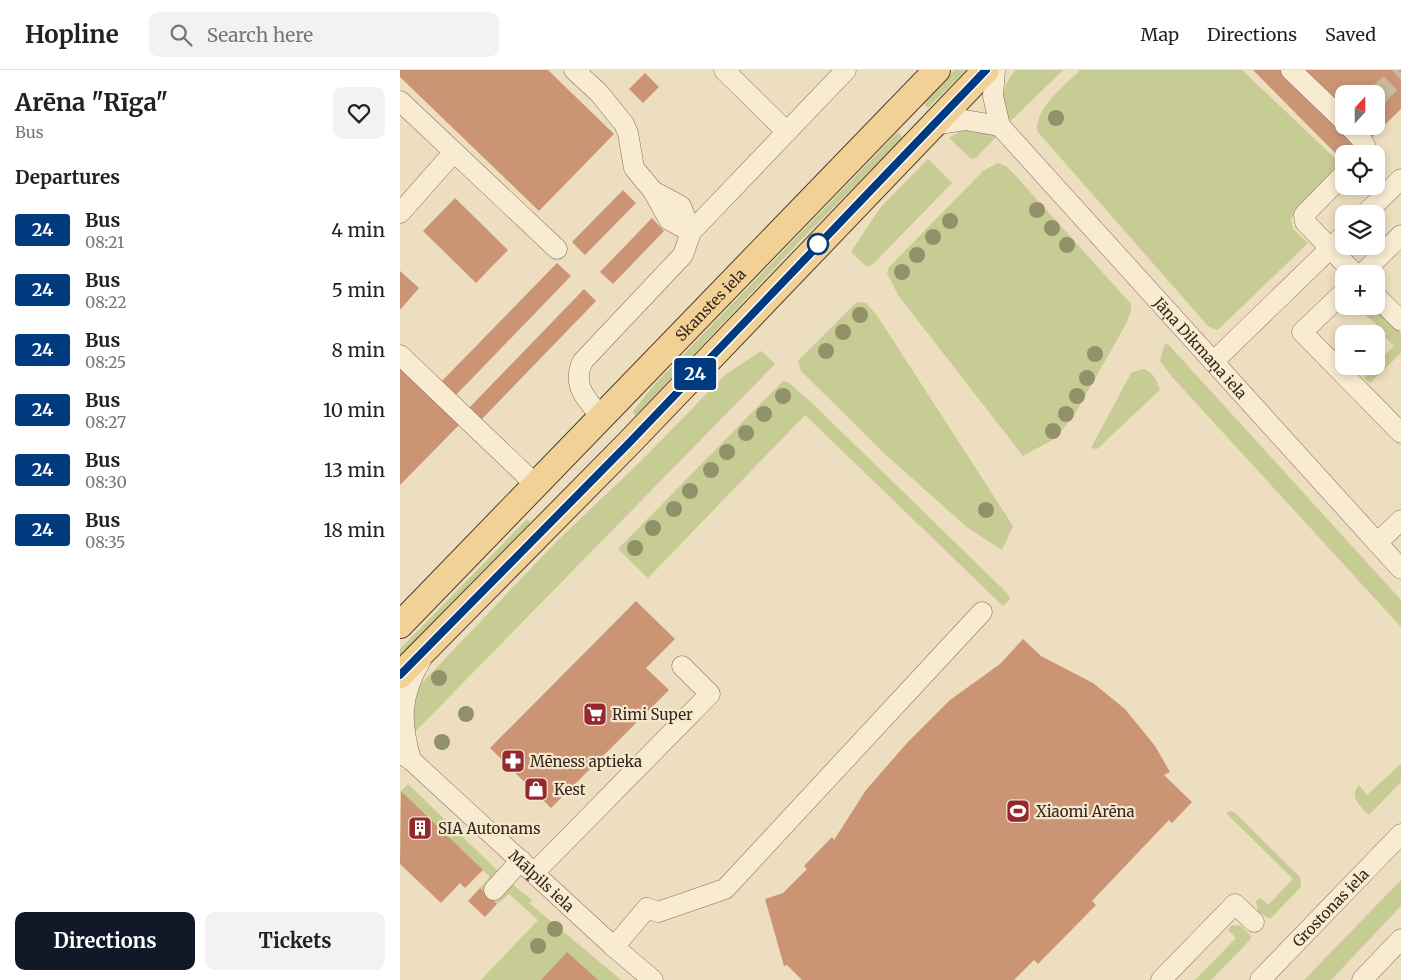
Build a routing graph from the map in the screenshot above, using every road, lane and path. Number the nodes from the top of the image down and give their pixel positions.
1 (574, 70) edge
2 (724, 70) edge
3 (846, 70) edge
4 (986, 70) edge
5 (995, 70) edge
6 (1291, 70) edge
7 (928, 75) edge
8 (400, 100) edge
9 (1335, 112) edge
10 (932, 125) junction
11 (1000, 126) junction
12 (787, 132) junction
13 (454, 152) junction
14 (1401, 179) edge
15 (1335, 183) edge
16 (1374, 205) edge
17 (400, 213) edge
18 (691, 232) junction
19 (1401, 235) edge
20 (1335, 240) edge
21 (1335, 243) edge
22 (558, 249) dead end
23 (1371, 265) edge
24 (1335, 301) edge
25 (1385, 305) edge
26 (1401, 321) edge
27 (400, 355) edge
28 (1213, 362) junction
29 (602, 417) junction
30 (1401, 433) edge
31 (535, 484) junction
32 (1401, 520) edge
33 (1378, 543) junction
34 (1401, 570) edge
35 (982, 612) dead end
36 (400, 625) edge
37 (438, 635) junction
38 (682, 666) dead end
39 (400, 675) edge
40 (405, 756) edge
41 (1401, 834) edge
42 (528, 866) junction
43 (494, 890) dead end
44 (1254, 922) dead end
45 (1401, 939) edge
46 (614, 947) junction
47 (653, 980) edge
48 (1161, 980) edge
49 (1260, 980) edge
50 (1362, 980) edge

1 - 18 street
2 - 12 street
3 - 12 street
4 - 10 main road
5 - 11 street, Jāņa Dikmaņa iela
6 - 9 street
7 - 29 main road, Skanstes iela
8 - 13 street
10 - 11 street
10 - 37 main road
11 - 28 street, Jāņa Dikmaņa iela
12 - 18 street
13 - 17 street
13 - 22 street
14 - 16 street
15 - 20 street
18 - 29 street
19 - 23 street
21 - 28 street
24 - 30 street
25 - 26 street
27 - 31 street
28 - 33 street, Jāņa Dikmaņa iela
29 - 31 main road, Skanstes iela
31 - 36 main road, Skanstes iela
32 - 33 street
33 - 34 street, Jāņa Dikmaņa iela
35 - 46 street
37 - 39 main road
37 - 40 street, Mālpils iela
38 - 42 street
40 - 42 street, Mālpils iela
41 - 49 street, Grostonas iela
42 - 43 street
42 - 46 street, Mālpils iela
44 - 48 street
45 - 50 street
46 - 47 street, Mālpils iela

